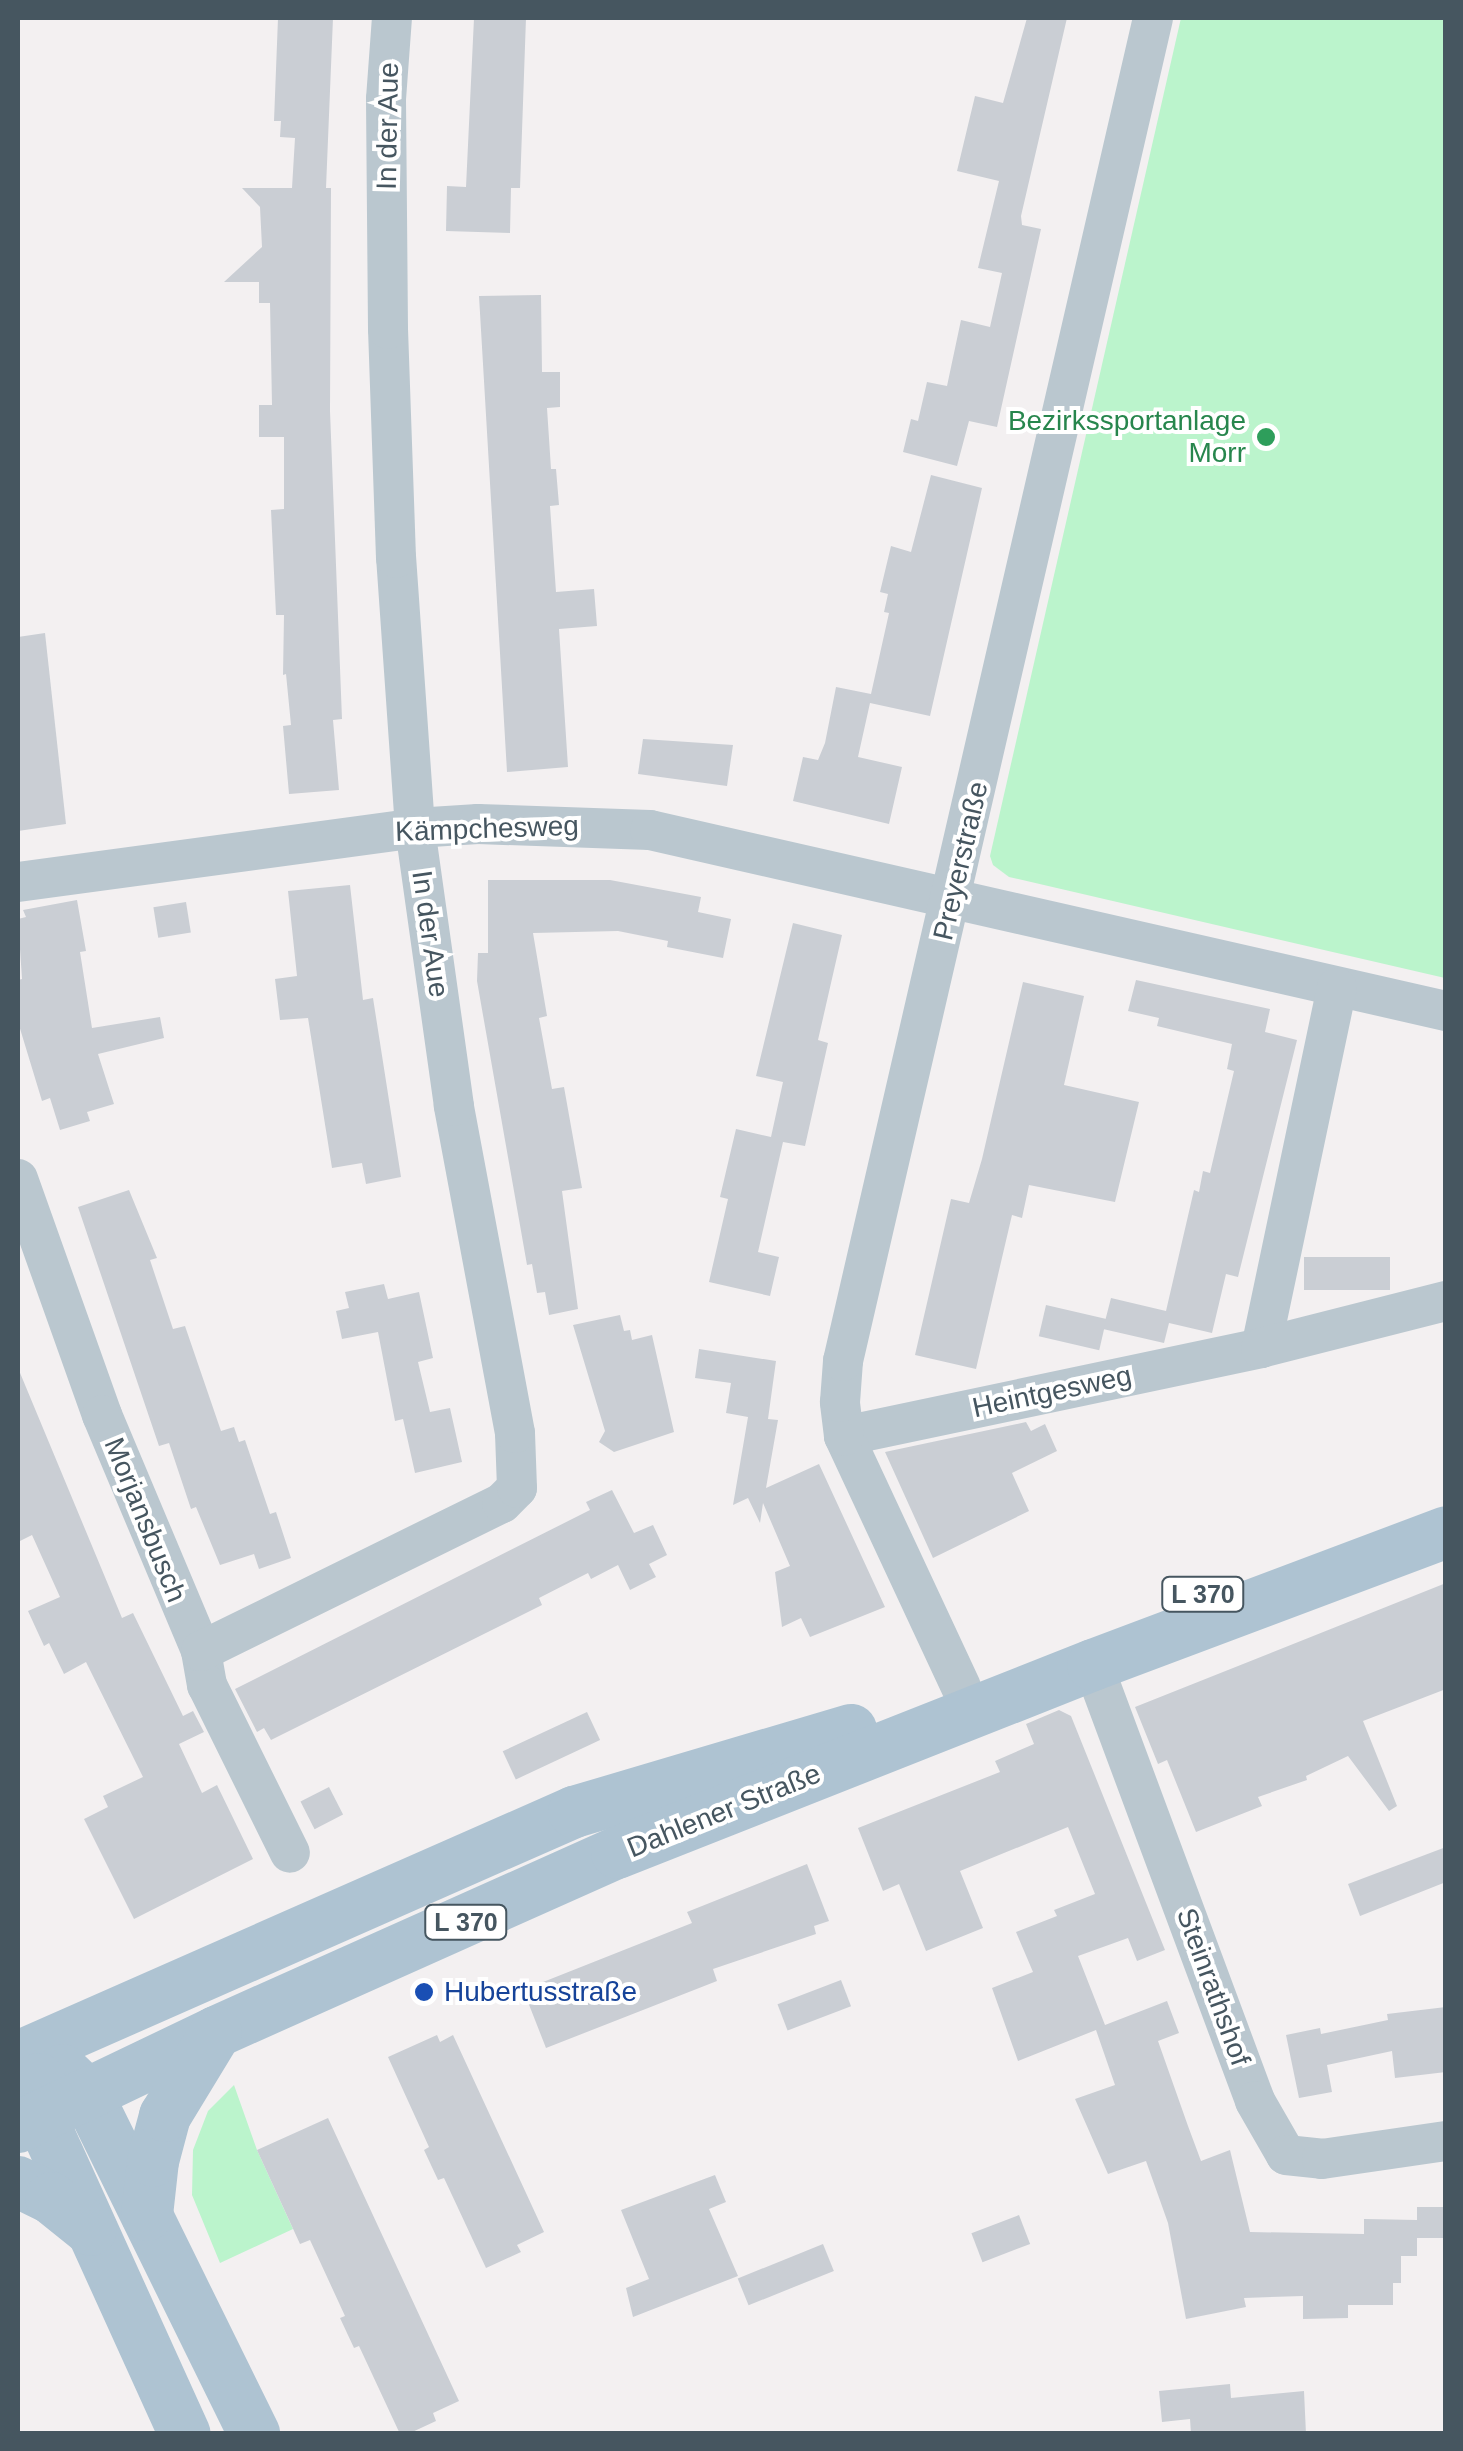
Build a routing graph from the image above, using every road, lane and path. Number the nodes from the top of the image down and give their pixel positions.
1 (392, 18) edge
2 (1153, 18) edge
3 (414, 828) junction
4 (18, 882) edge
5 (953, 897) junction
6 (1337, 988) junction
7 (1446, 1011) edge
8 (18, 1180) edge
9 (1446, 1301) edge
10 (1261, 1348) junction
11 (844, 1436) junction
12 (1446, 1502) edge
13 (1446, 1532) edge
14 (201, 1651) junction
15 (1094, 1665) junction
16 (961, 1687) junction
17 (290, 1853) dead end
18 (216, 2032) junction
19 (28, 2052) edge
20 (87, 2094) junction
21 (28, 2121) edge
22 (1446, 2141) edge
23 (18, 2182) edge
24 (147, 2215) junction
25 (92, 2231) junction
26 (185, 2434) edge
27 (254, 2434) edge

1 - 3 street, In der Aue
2 - 5 street, Preyerstraße
3 - 4 street, Kämpchesweg
3 - 5 street, Kämpchesweg
3 - 14 street, In der Aue
5 - 6 street
5 - 11 street, Preyerstraße
6 - 7 street
6 - 10 street
8 - 14 street, Morjansbusch
9 - 10 street, Heintgesweg
10 - 11 street, Heintgesweg
11 - 16 street, Preyerstraße
12 - 16 main road, Dahlener Straße / L 370
13 - 15 main road, Dahlener Straße / L 370
14 - 17 street, Morjansbusch
15 - 18 main road, Dahlener Straße / L 370
15 - 22 street, Steinrathshof
16 - 19 main road, Dahlener Straße / L 370
18 - 20 main road, Dahlener Straße / L 370
18 - 24 main road
19 - 20 main road
19 - 21 main road
20 - 21 main road, Dahlener Straße / L 370
20 - 24 main road
21 - 25 main road
23 - 25 main road
24 - 27 main road
25 - 26 main road

